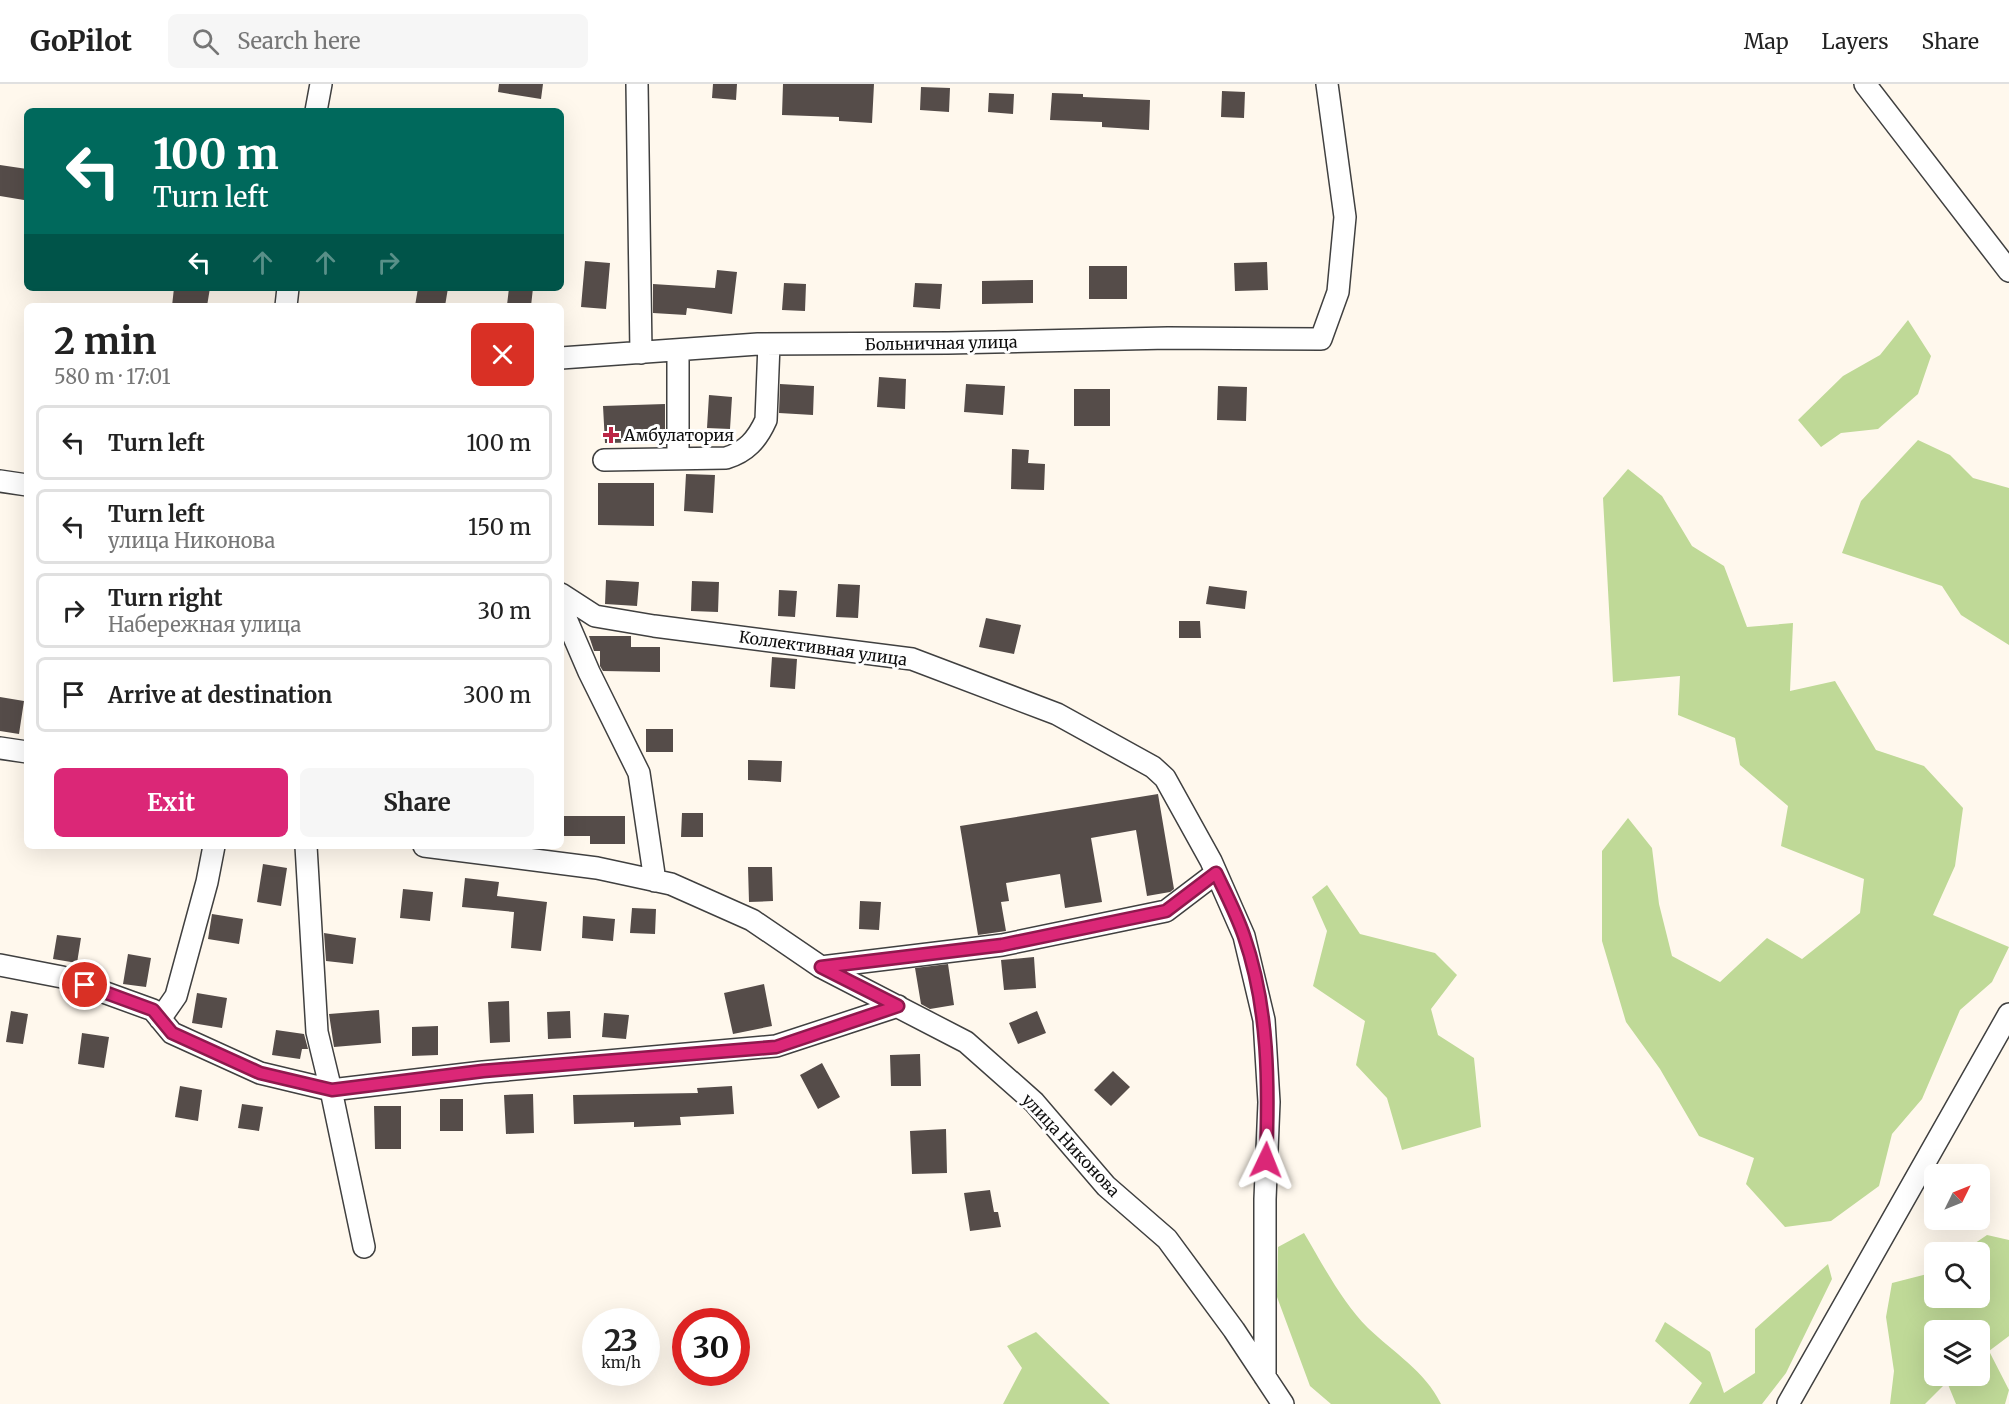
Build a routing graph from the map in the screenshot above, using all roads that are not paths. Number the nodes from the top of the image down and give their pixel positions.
1 (321, 84) edge
2 (637, 84) edge
3 (1327, 84) edge
4 (1864, 84) edge
5 (317, 108) edge
6 (2009, 271) edge
7 (769, 344) junction
8 (678, 350) junction
9 (641, 354) junction
10 (564, 358) edge
11 (678, 459) junction
12 (604, 460) dead end
13 (0, 481) edge
14 (24, 485) edge
15 (564, 596) edge
16 (564, 614) edge
17 (0, 748) edge
18 (24, 752) edge
19 (213, 849) edge
20 (306, 849) edge
21 (448, 849) edge
22 (1216, 873) junction
23 (655, 881) junction
24 (0, 964) edge
25 (821, 967) junction
26 (898, 1006) junction
27 (2009, 1014) edge
28 (160, 1019) junction
29 (332, 1090) junction
30 (364, 1247) dead end
31 (1264, 1377) junction
32 (1283, 1404) edge
33 (1788, 1404) edge

1 - 5 street
2 - 9 street
3 - 7 street, Больничная улица
4 - 6 street
7 - 8 street, Больничная улица
7 - 11 street
8 - 9 street, Больничная улица
8 - 11 street
9 - 10 street, Больничная улица
11 - 12 street
13 - 14 street
15 - 22 street, Коллективная улица
16 - 23 street
17 - 18 street
19 - 28 street
20 - 29 street
21 - 23 street, улица Никонова
22 - 25 street
22 - 31 street, Коллективная улица
23 - 25 street, улица Никонова
24 - 28 street
25 - 26 street, улица Никонова
26 - 29 street
26 - 31 street, улица Никонова
27 - 33 street
28 - 29 street
29 - 30 street
31 - 32 street, улица Никонова

